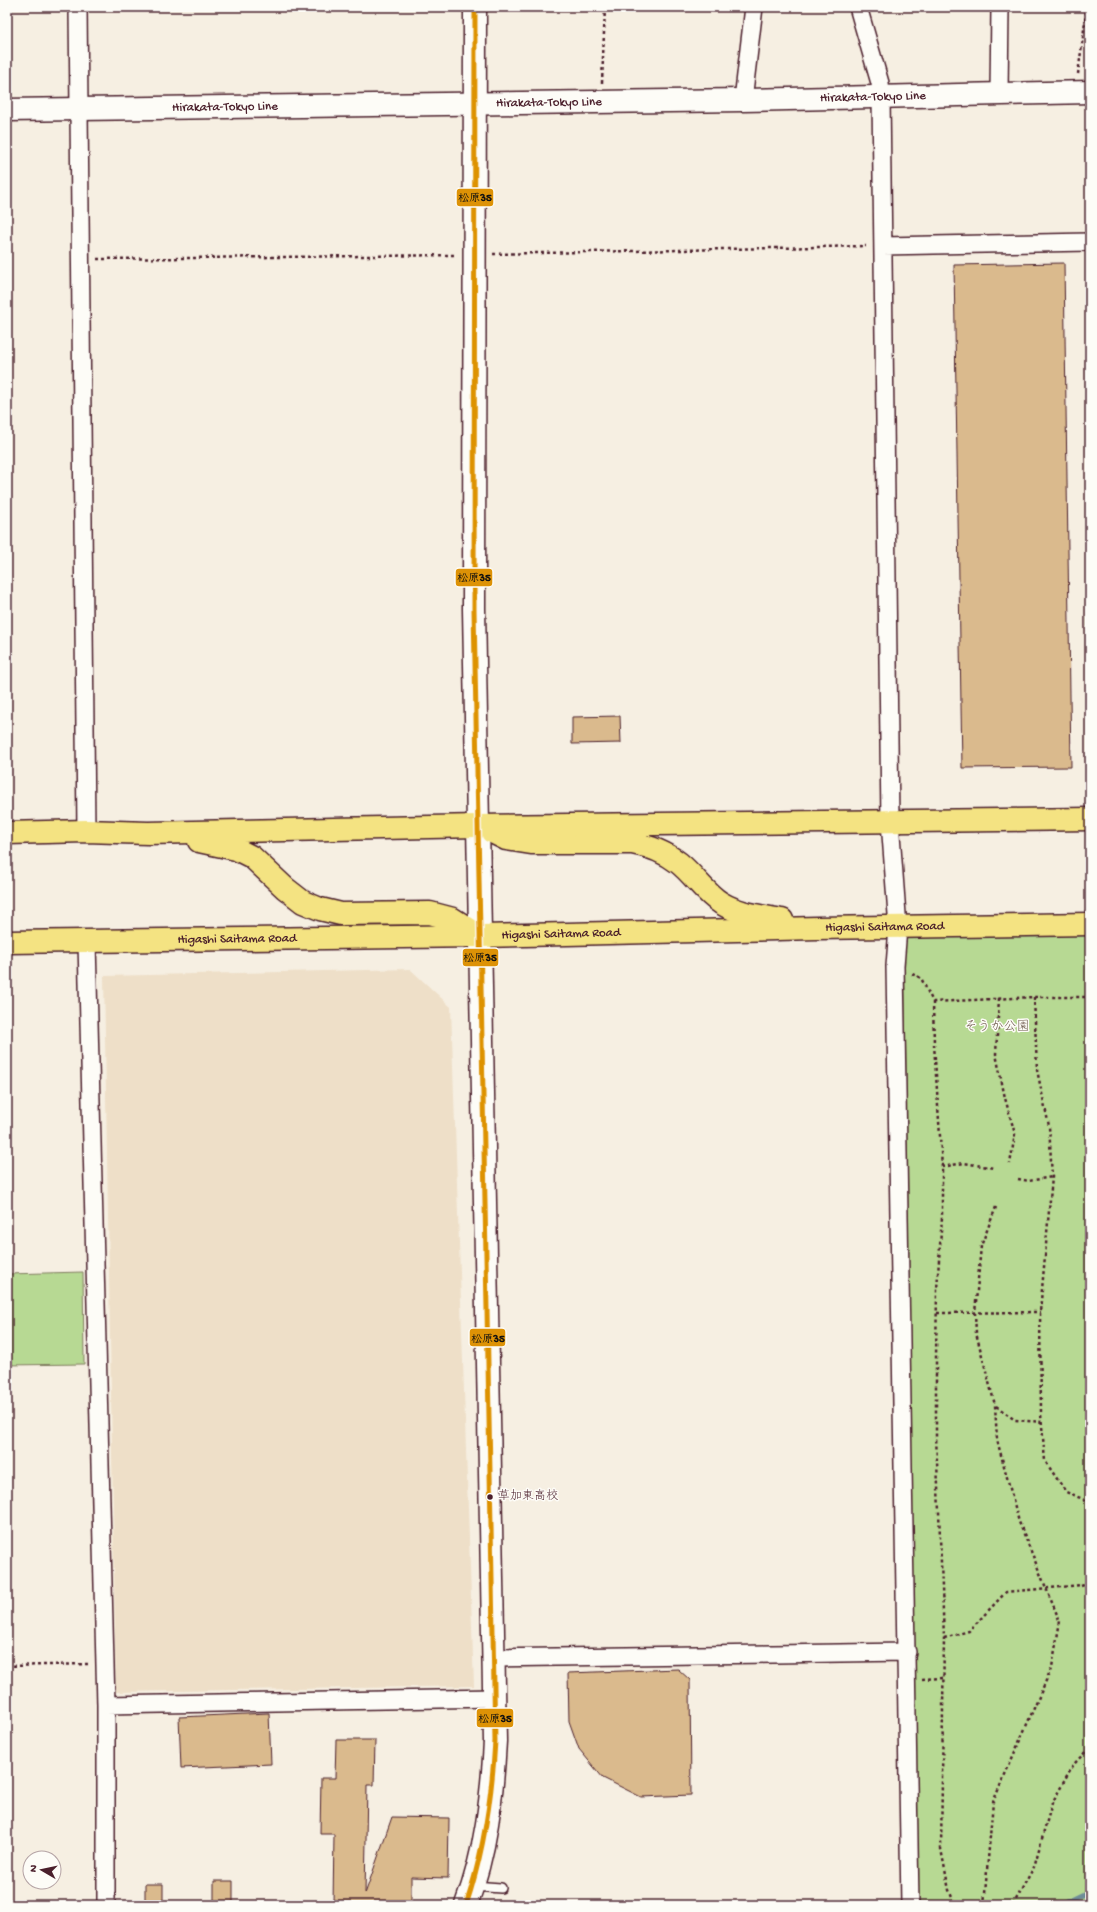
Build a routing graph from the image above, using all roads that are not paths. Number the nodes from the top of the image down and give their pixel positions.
1 (78, 7) edge
2 (475, 7) edge
3 (754, 7) edge
4 (858, 7) edge
5 (1000, 7) edge
6 (1084, 84) edge
7 (999, 93) junction
8 (881, 97) junction
9 (743, 100) junction
10 (475, 104) junction
11 (79, 109) junction
12 (7, 110) edge
13 (1090, 242) edge
14 (883, 246) junction
15 (1090, 819) edge
16 (890, 821) junction
17 (478, 826) junction
18 (86, 831) junction
19 (7, 833) edge
20 (148, 833) junction
21 (1090, 924) edge
22 (817, 928) junction
23 (898, 928) junction
24 (480, 936) junction
25 (9, 942) edge
26 (87, 942) junction
27 (908, 1652) junction
28 (494, 1658) junction
29 (494, 1698) junction
30 (106, 1705) junction
31 (501, 1888) dead end
32 (470, 1895) edge
33 (106, 1905) edge
34 (910, 1905) edge

1 - 11 street
2 - 10 main road
3 - 9 street
4 - 8 street
5 - 7 street
6 - 7 main road, Hirakata-Tokyo Line
7 - 8 main road, Hirakata-Tokyo Line
8 - 9 main road, Hirakata-Tokyo Line
8 - 14 street
9 - 10 main road, Hirakata-Tokyo Line
10 - 11 main road, Hirakata-Tokyo Line
10 - 17 main road
11 - 12 main road, Hirakata-Tokyo Line
11 - 18 street
13 - 14 street
14 - 16 street
15 - 16 highway
16 - 17 highway
16 - 23 street
17 - 20 highway
17 - 22 highway
17 - 24 main road
18 - 19 highway
18 - 20 highway
20 - 24 highway
21 - 23 highway, Higashi Saitama Road
22 - 23 highway, Higashi Saitama Road
22 - 24 highway, Higashi Saitama Road
23 - 27 street
24 - 26 highway, Higashi Saitama Road
24 - 28 main road
25 - 26 highway, Higashi Saitama Road
26 - 30 street
27 - 28 street
27 - 34 street
28 - 29 main road
29 - 30 street
29 - 32 main road
30 - 33 street
31 - 32 lane

